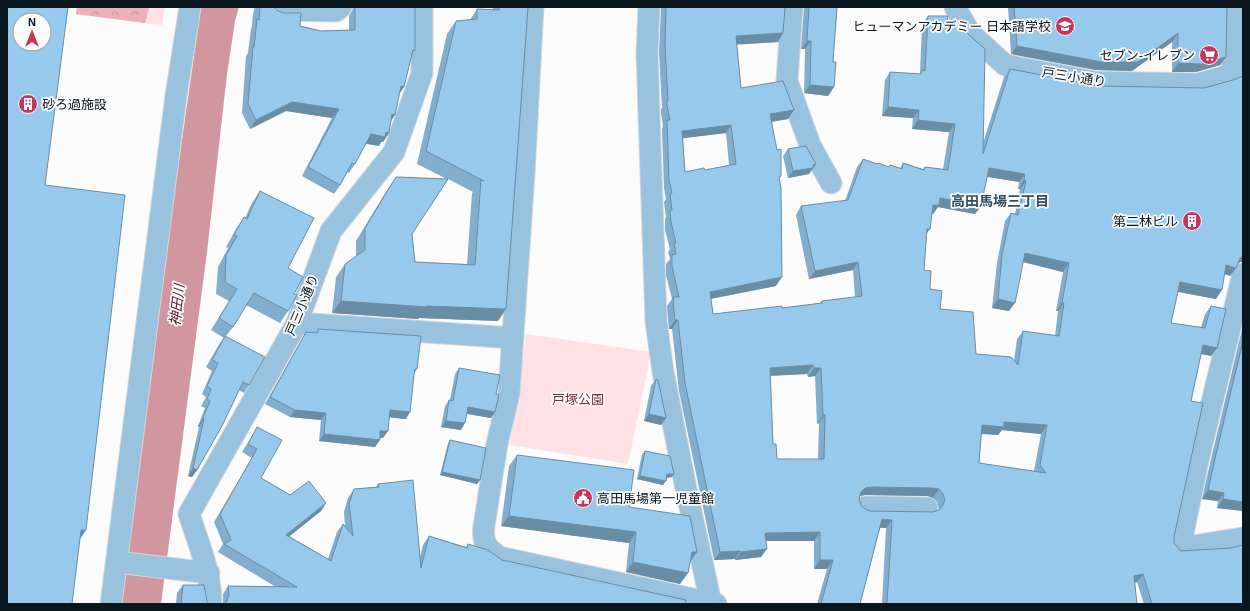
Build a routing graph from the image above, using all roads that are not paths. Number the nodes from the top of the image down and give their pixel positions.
1 (190, 7) edge
2 (341, 7) edge
3 (422, 7) edge
4 (533, 7) edge
5 (649, 7) edge
6 (792, 7) edge
7 (955, 7) edge
8 (1233, 7) edge
9 (278, 10) edge
10 (1237, 71) edge
11 (831, 183) dead end
12 (1243, 274) edge
13 (297, 323) junction
14 (513, 338) junction
15 (865, 507) edge
16 (927, 508) dead end
17 (1243, 538) edge
18 (123, 563) junction
19 (209, 573) junction
20 (714, 603) edge
21 (111, 604) edge
22 (211, 604) edge

1 - 18 street
2 - 9 street
3 - 13 street, 戸三小通り
4 - 14 street
5 - 20 street
6 - 11 street
7 - 10 street, 戸三小通り
8 - 10 street
12 - 17 street
13 - 14 street
13 - 19 street, 戸三小通り
14 - 20 street
15 - 16 street
18 - 19 street
18 - 21 street
19 - 22 street, 戸三小通り

